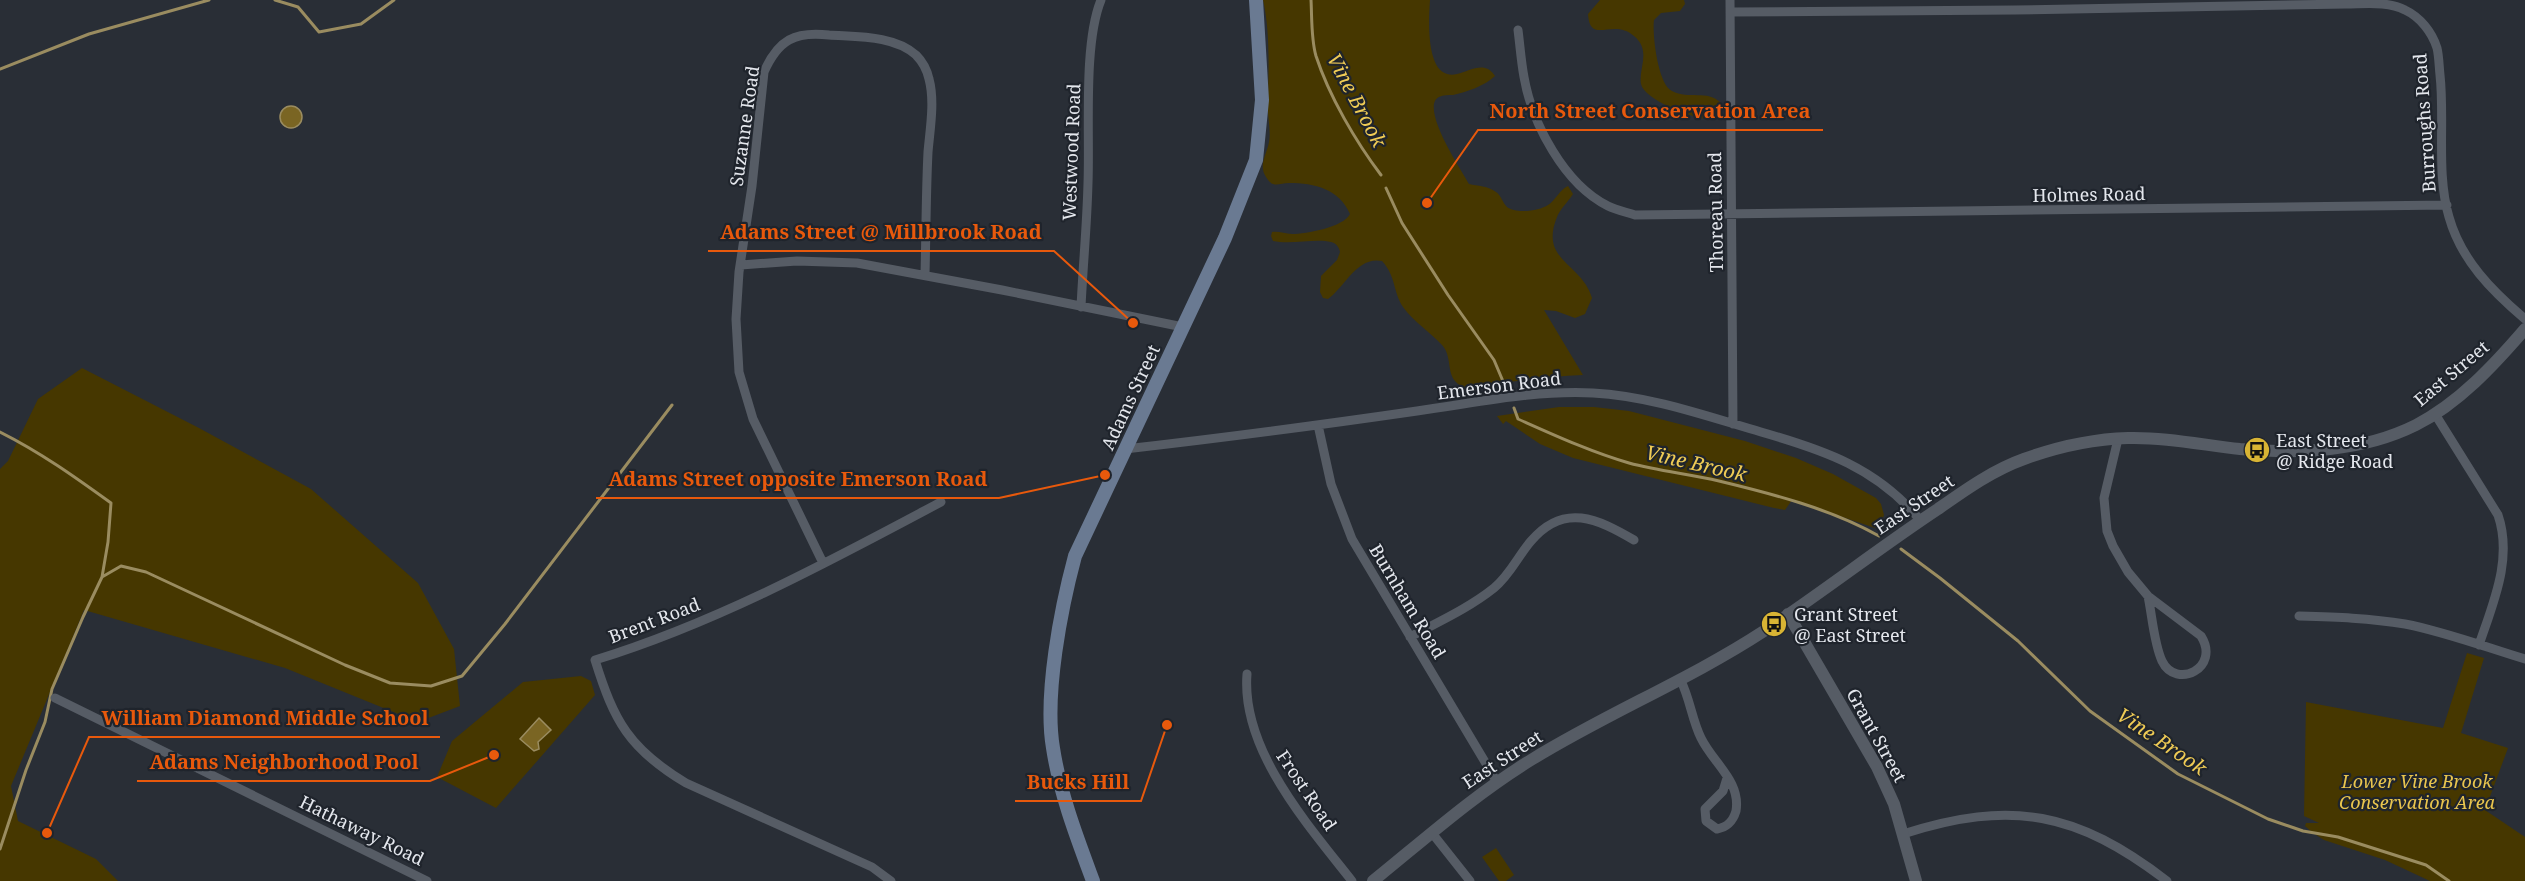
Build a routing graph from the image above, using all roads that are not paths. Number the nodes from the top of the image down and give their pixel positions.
1 (1101, 0) edge
2 (1256, 0) edge
3 (1730, 0) edge
4 (1730, 12) junction
5 (1518, 30) dead end
6 (2447, 205) junction
7 (1731, 214) junction
8 (741, 265) junction
9 (925, 275) junction
10 (1081, 307) junction
11 (2525, 319) edge
12 (1183, 327) junction
13 (2525, 329) edge
14 (2435, 414) junction
15 (1733, 424) junction
16 (1318, 425) junction
17 (2118, 439) junction
18 (1125, 449) junction
19 (942, 502) dead end
20 (1920, 520) junction
21 (1634, 540) dead end
22 (823, 563) junction
23 (2148, 596) junction
24 (1788, 614) junction
25 (2299, 616) dead end
26 (1410, 637) junction
27 (2479, 645) junction
28 (2525, 659) edge
29 (1246, 674) dead end
30 (1681, 681) junction
31 (55, 698) dead end
32 (1727, 778) junction
33 (1497, 782) junction
34 (1432, 833) junction
35 (1903, 834) junction
36 (427, 881) edge
37 (891, 881) edge
38 (1093, 881) edge
39 (1353, 881) edge
40 (1373, 881) edge
41 (1470, 881) edge
42 (1916, 881) edge
43 (2167, 881) edge

1 - 10 street, Westwood Road
2 - 12 main road, Adams Street
3 - 4 street, Thoreau Road
4 - 6 street, Burroughs Road
4 - 7 street, Thoreau Road
5 - 7 street, Holmes Road
6 - 7 street, Holmes Road
6 - 11 street, Burroughs Road
7 - 15 street, Thoreau Road
8 - 9 street
8 - 9 street, Suzanne Road
8 - 22 street, Suzanne Road
9 - 10 street
10 - 12 street
12 - 18 main road, Adams Street
13 - 14 street, East Street
14 - 17 street, East Street
14 - 27 street
15 - 16 street, Emerson Road
15 - 20 street, Emerson Road
16 - 18 street, Emerson Road
16 - 26 street, Burnham Road
17 - 20 street, East Street
17 - 23 street
18 - 38 main road, Adams Street
19 - 22 street, Brent Road
20 - 24 street, East Street
21 - 26 street
22 - 37 street, Brent Road
23 - 23 street
24 - 30 street, East Street
24 - 35 street, Grant Street
25 - 27 street
26 - 33 street, Burnham Road
27 - 28 street
29 - 39 street, Frost Road
30 - 32 street
30 - 33 street, East Street
31 - 36 street, Hathaway Road
32 - 32 street
33 - 34 street, East Street
34 - 40 street, East Street
34 - 41 street
35 - 42 street, Grant Street
35 - 43 street

